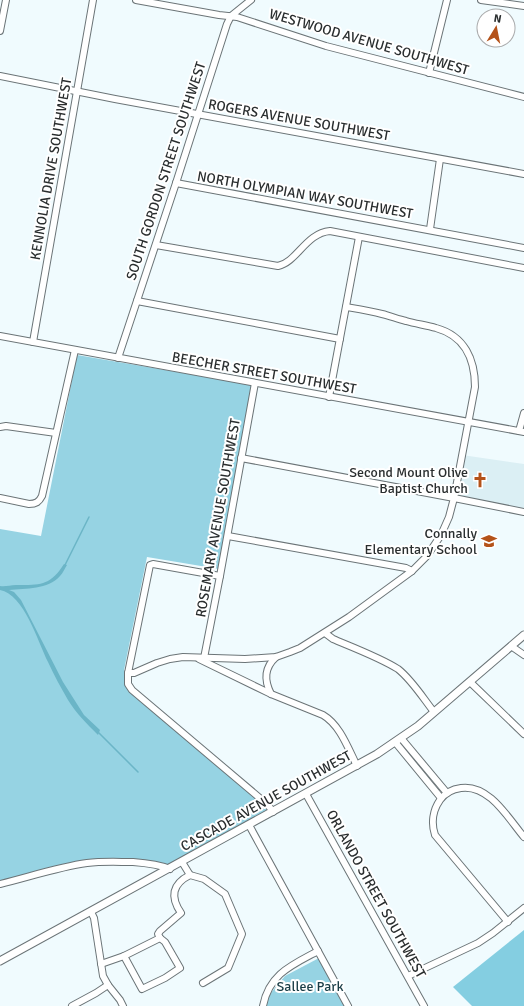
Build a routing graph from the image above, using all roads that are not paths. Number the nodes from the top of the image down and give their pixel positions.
1 (6, 0) edge
2 (93, 0) edge
3 (136, 0) edge
4 (251, 0) edge
5 (447, 0) edge
6 (481, 0) edge
7 (524, 6) edge
8 (231, 16) junction
9 (0, 31) edge
10 (429, 73) junction
11 (0, 76) edge
12 (77, 91) junction
13 (524, 97) edge
14 (198, 114) junction
15 (440, 158) junction
16 (524, 174) edge
17 (176, 183) junction
18 (430, 229) junction
19 (359, 237) junction
20 (156, 245) junction
21 (524, 248) edge
22 (524, 268) edge
23 (137, 302) junction
24 (346, 307) junction
25 (0, 336) edge
26 (340, 339) junction
27 (33, 342) junction
28 (75, 350) junction
29 (118, 358) junction
30 (255, 383) junction
31 (329, 396) junction
32 (524, 413) edge
33 (469, 422) junction
34 (0, 427) edge
35 (522, 431) edge
36 (56, 433) junction
37 (241, 458) junction
38 (0, 498) edge
39 (454, 498) junction
40 (524, 512) edge
41 (228, 536) junction
42 (412, 571) junction
43 (220, 576) junction
44 (325, 633) junction
45 (524, 635) edge
46 (511, 646) junction
47 (524, 655) edge
48 (276, 657) junction
49 (196, 658) junction
50 (204, 658) junction
51 (128, 673) junction
52 (470, 682) junction
53 (271, 694) junction
54 (434, 712) junction
55 (524, 734) edge
56 (398, 740) junction
57 (357, 766) junction
58 (447, 793) junction
59 (306, 794) junction
60 (441, 798) junction
61 (273, 812) junction
62 (249, 825) junction
63 (524, 837) edge
64 (182, 862) junction
65 (170, 869) junction
66 (190, 875) junction
67 (0, 884) edge
68 (524, 908) edge
69 (91, 912) junction
70 (508, 922) junction
71 (160, 938) junction
72 (318, 951) junction
73 (124, 956) junction
74 (0, 961) edge
75 (101, 964) junction
76 (408, 976) junction
77 (203, 983) dead end
78 (108, 985) junction
79 (72, 1006) edge
80 (123, 1006) edge
81 (263, 1006) edge
82 (348, 1006) edge
83 (424, 1006) edge

1 - 9 street
2 - 12 street, KENNOLIA DRIVE SOUTHWEST
3 - 8 street, WESTWOOD AVENUE SOUTHWEST
4 - 8 street, SOUTH GORDON STREET SOUTHWEST
5 - 10 street
6 - 7 street
8 - 10 street, WESTWOOD AVENUE SOUTHWEST
8 - 14 street, SOUTH GORDON STREET SOUTHWEST
10 - 13 street, WESTWOOD AVENUE SOUTHWEST
11 - 12 street, ROGERS AVENUE SOUTHWEST
12 - 14 street, ROGERS AVENUE SOUTHWEST
12 - 27 street, KENNOLIA DRIVE SOUTHWEST
14 - 15 street, ROGERS AVENUE SOUTHWEST
14 - 17 street, SOUTH GORDON STREET SOUTHWEST
15 - 16 street, ROGERS AVENUE SOUTHWEST
15 - 18 street
17 - 18 street, NORTH OLYMPIAN WAY SOUTHWEST
17 - 20 street, SOUTH GORDON STREET SOUTHWEST
18 - 21 street, NORTH OLYMPIAN WAY SOUTHWEST
19 - 20 street
19 - 22 street
19 - 24 street
20 - 23 street, SOUTH GORDON STREET SOUTHWEST
23 - 26 street
23 - 29 street, SOUTH GORDON STREET SOUTHWEST
24 - 26 street
24 - 33 street
25 - 27 street, BEECHER STREET SOUTHWEST
26 - 31 street
27 - 28 street, BEECHER STREET SOUTHWEST
28 - 29 street, BEECHER STREET SOUTHWEST
28 - 36 street
29 - 30 street, BEECHER STREET SOUTHWEST
30 - 31 street, BEECHER STREET SOUTHWEST
30 - 37 street, ROSEMARY AVENUE SOUTHWEST
31 - 33 street, BEECHER STREET SOUTHWEST
32 - 35 street
33 - 35 street, BEECHER STREET SOUTHWEST
33 - 39 street
34 - 36 street
36 - 38 street
37 - 39 street
37 - 41 street, ROSEMARY AVENUE SOUTHWEST
39 - 40 street
39 - 42 street
41 - 42 street
41 - 43 street, ROSEMARY AVENUE SOUTHWEST
42 - 44 street
43 - 50 street, ROSEMARY AVENUE SOUTHWEST
43 - 51 street
44 - 48 street
44 - 54 street
45 - 46 main road, CASCADE AVENUE SOUTHWEST
46 - 47 street
46 - 52 main road, CASCADE AVENUE SOUTHWEST
48 - 50 street
48 - 53 street
49 - 50 street
49 - 51 street
49 - 53 street
51 - 61 street
52 - 54 main road, CASCADE AVENUE SOUTHWEST
52 - 55 street
53 - 57 street
54 - 56 main road, CASCADE AVENUE SOUTHWEST
56 - 57 main road, CASCADE AVENUE SOUTHWEST
56 - 58 street
56 - 60 street
57 - 59 main road, CASCADE AVENUE SOUTHWEST
58 - 60 street
58 - 63 street
59 - 61 main road, CASCADE AVENUE SOUTHWEST
59 - 76 street, ORLANDO STREET SOUTHWEST
60 - 70 street
61 - 62 main road, CASCADE AVENUE SOUTHWEST
62 - 64 main road, CASCADE AVENUE SOUTHWEST
62 - 72 street
64 - 65 main road, CASCADE AVENUE SOUTHWEST
64 - 66 street
65 - 67 street
65 - 69 main road, CASCADE AVENUE SOUTHWEST
66 - 71 street
66 - 77 street
68 - 70 street
69 - 74 main road, CASCADE AVENUE SOUTHWEST
69 - 75 street
70 - 76 street
71 - 73 street
71 - 73 street
72 - 81 street
72 - 82 street
73 - 75 street
75 - 78 street
76 - 83 street, ORLANDO STREET SOUTHWEST
78 - 79 street
78 - 80 street

